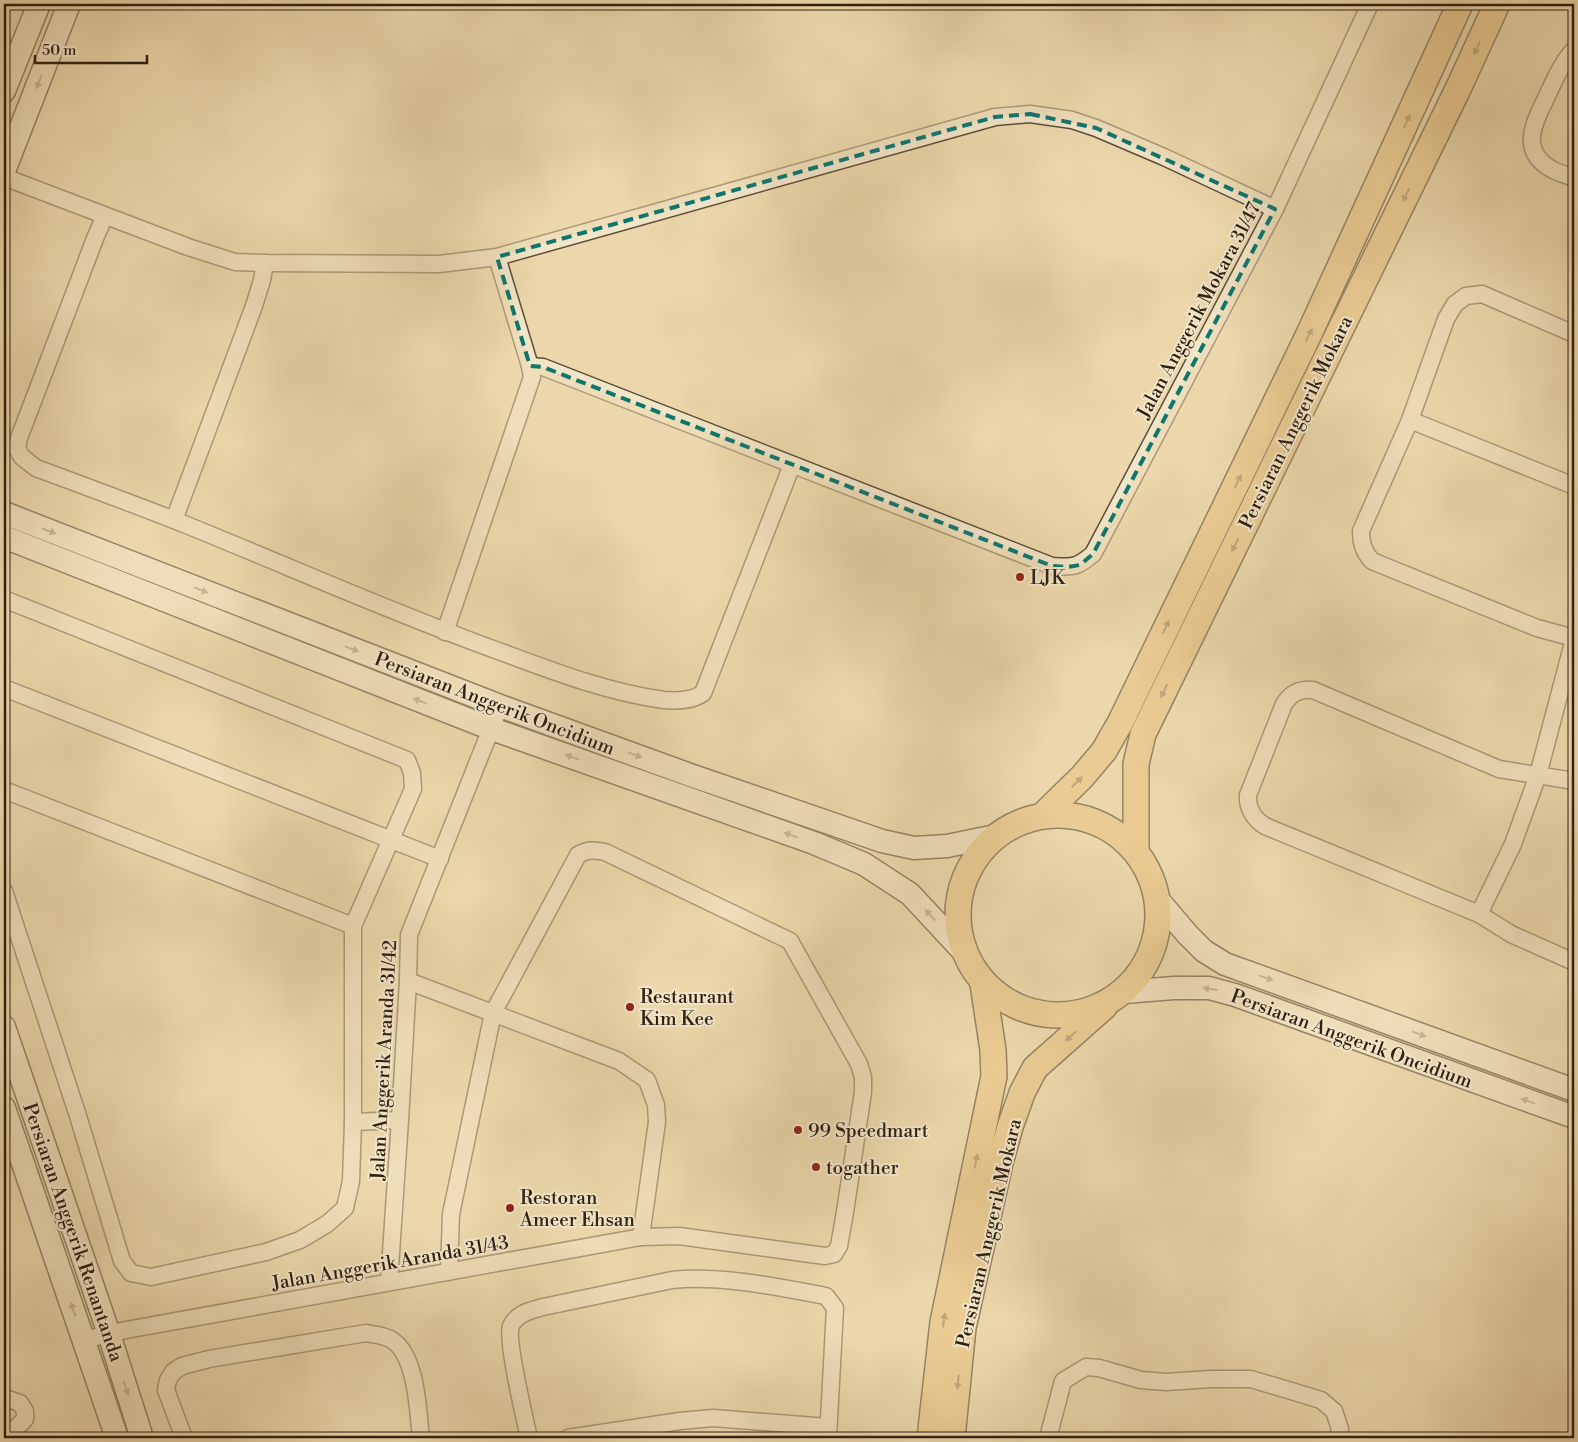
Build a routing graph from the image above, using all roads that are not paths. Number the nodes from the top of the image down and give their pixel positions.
1 (38, 4) edge
2 (69, 4) edge
3 (1370, 4) edge
4 (1460, 4) edge
5 (1497, 4) edge
6 (1574, 50) edge
7 (4, 90) edge
8 (4, 171) edge
9 (4, 177) edge
10 (1574, 178) edge
11 (1275, 209) junction
12 (105, 216) junction
13 (497, 257) junction
14 (265, 263) junction
15 (1574, 334) edge
16 (530, 366) junction
17 (1410, 420) junction
18 (792, 465) junction
19 (1574, 486) edge
20 (4, 513) edge
21 (174, 520) junction
22 (4, 537) edge
23 (4, 600) edge
24 (446, 632) junction
25 (1574, 638) edge
26 (4, 688) edge
27 (500, 706) junction
28 (492, 729) junction
29 (1538, 775) junction
30 (1574, 782) edge
31 (4, 790) edge
32 (1042, 816) junction
33 (996, 836) junction
34 (390, 839) junction
35 (1136, 850) junction
36 (440, 859) junction
37 (4, 892) edge
38 (1159, 901) junction
39 (1479, 914) junction
40 (353, 926) junction
41 (963, 951) junction
42 (1574, 962) edge
43 (408, 981) junction
44 (983, 984) junction
45 (1116, 998) junction
46 (493, 1013) junction
47 (4, 1027) edge
48 (1574, 1090) edge
49 (4, 1108) edge
50 (1574, 1118) edge
51 (400, 1120) junction
52 (353, 1122) junction
53 (641, 1237) junction
54 (449, 1272) junction
55 (389, 1282) junction
56 (109, 1334) junction
57 (83, 1340) junction
58 (4, 1400) edge
59 (4, 1432) edge
60 (828, 1433) edge
61 (117, 1438) edge
62 (142, 1438) edge
63 (184, 1438) edge
64 (421, 1438) edge
65 (529, 1438) edge
66 (568, 1438) edge
67 (930, 1438) edge
68 (952, 1438) edge
69 (1048, 1438) edge
70 (1338, 1438) edge

1 - 7 main road
2 -> 8 main road
3 - 11 street, Jalan Anggerik Mokara 31/47
32 -> 4 main road, Persiaran Anggerik Mokara
5 -> 35 main road, Persiaran Anggerik Mokara
6 - 10 street
9 - 12 street
11 - 13 street
11 - 18 street, Jalan Anggerik Mokara 31/47
12 - 14 street
12 - 21 street
13 - 14 street
13 - 16 street
14 - 21 street
15 - 17 street
16 - 18 street, Jalan Anggerik Mokara 31/47
16 - 24 street
17 - 19 street
17 - 25 street
18 - 24 street
20 -> 27 main road, Persiaran Anggerik Oncidium
21 - 24 street
28 -> 22 main road, Persiaran Anggerik Oncidium
23 - 34 street
25 - 29 street
26 - 34 street
27 - 28 street, Jalan Anggerik Aranda 31/42
27 -> 33 main road, Persiaran Anggerik Oncidium
28 - 36 street, Jalan Anggerik Aranda 31/42
41 -> 28 main road, Persiaran Anggerik Oncidium
29 - 30 street
29 - 39 street
29 - 39 street
31 - 40 street
32 - 33 main road
32 - 35 main road
33 - 41 main road
34 - 36 street
34 - 40 street
35 - 38 main road, Persiaran Anggerik Mokara
36 - 43 street, Jalan Anggerik Aranda 31/42
37 - 52 street
38 - 45 main road, Persiaran Anggerik Mokara
38 -> 48 main road, Persiaran Anggerik Oncidium
39 - 42 street
40 - 52 street
41 - 44 main road
43 - 46 street
43 - 51 street, Jalan Anggerik Aranda 31/42
44 - 45 main road
67 -> 44 main road, Persiaran Anggerik Mokara
50 -> 45 main road, Persiaran Anggerik Oncidium
45 -> 68 main road, Persiaran Anggerik Mokara
46 - 53 street
46 - 53 street, Jalan Anggerik Aranda 31/43
46 - 54 street
47 - 56 main road, Persiaran Anggerik Renantanda
57 -> 49 main road, Persiaran Anggerik Renantanda
51 - 52 street
51 - 55 street, Jalan Anggerik Aranda 31/42
53 - 54 street, Jalan Anggerik Aranda 31/43
54 - 55 street, Jalan Anggerik Aranda 31/43
55 - 56 street, Jalan Anggerik Aranda 31/43
56 - 57 street, Jalan Anggerik Aranda 31/43
56 -> 62 main road, Persiaran Anggerik Renantanda
57 - 61 main road, Persiaran Anggerik Renantanda
58 - 59 street
60 - 65 street
60 - 66 street
63 - 64 street
69 - 70 street

